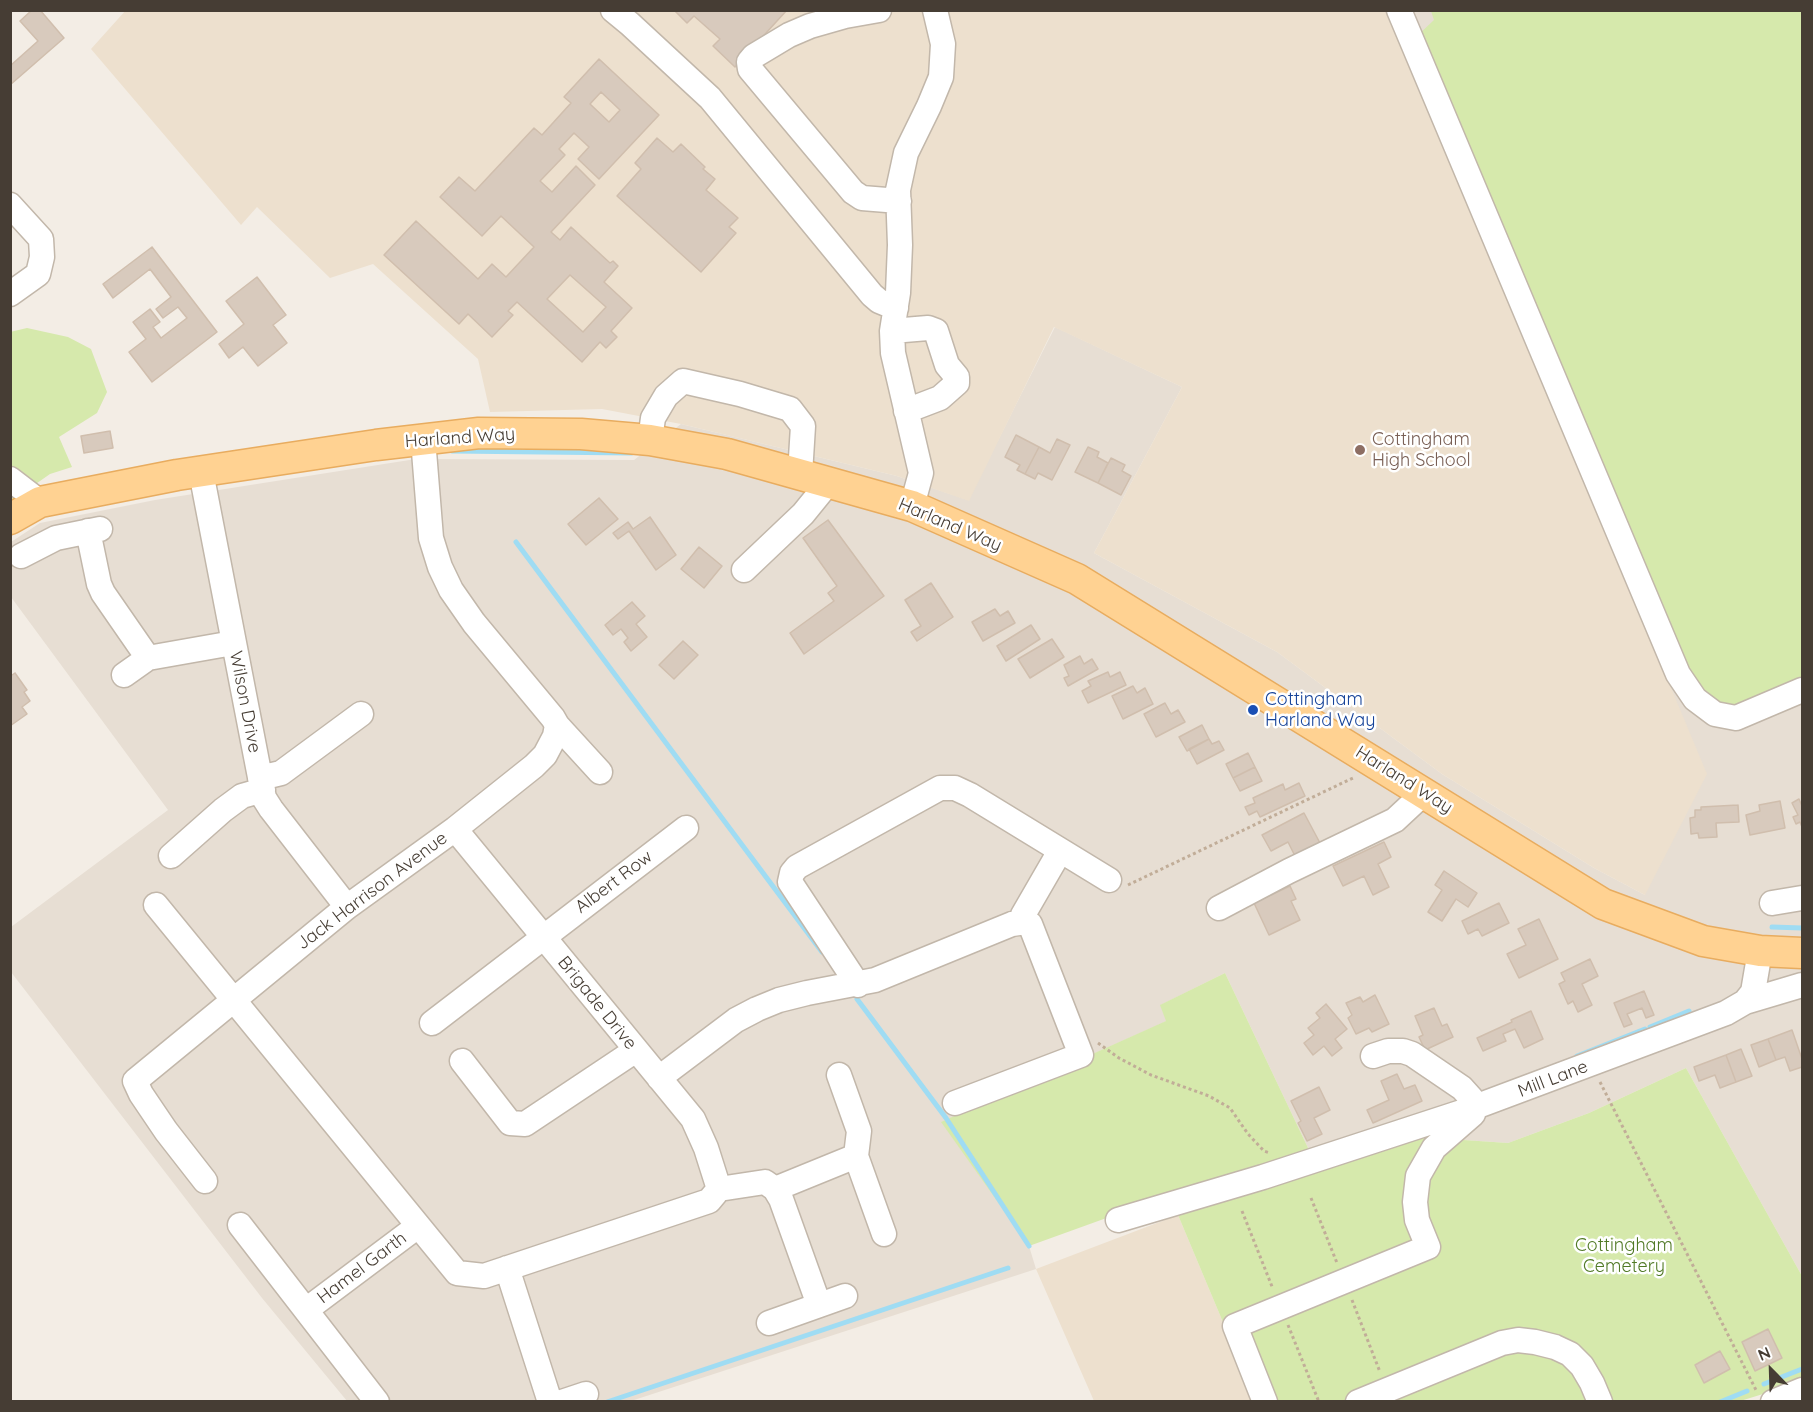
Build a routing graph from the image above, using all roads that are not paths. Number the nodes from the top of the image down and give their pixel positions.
1 (879, 10) edge
2 (935, 10) edge
3 (1399, 10) edge
4 (626, 15) edge
5 (899, 201) junction
6 (10, 205) edge
7 (10, 294) edge
8 (894, 320) junction
9 (906, 411) junction
10 (423, 439) junction
11 (650, 440) junction
12 (201, 472) junction
13 (800, 474) junction
14 (10, 479) edge
15 (830, 482) junction
16 (40, 502) junction
17 (912, 506) junction
18 (10, 519) edge
19 (21, 556) dead end
20 (744, 570) dead end
21 (233, 643) junction
22 (148, 658) junction
23 (124, 675) dead end
24 (1803, 690) edge
25 (361, 714) dead end
26 (557, 725) junction
27 (600, 772) dead end
28 (262, 784) junction
29 (1424, 793) junction
30 (686, 828) dead end
31 (455, 829) junction
32 (1060, 850) junction
33 (171, 856) dead end
34 (1109, 880) road end
35 (1803, 898) edge
36 (1772, 903) dead end
37 (156, 905) dead end
38 (347, 907) junction
39 (1219, 908) dead end
40 (1021, 922) junction
41 (543, 936) junction
42 (1760, 951) junction
43 (1803, 953) edge
44 (858, 985) junction
45 (1803, 985) edge
46 (233, 1000) junction
47 (1745, 1002) junction
48 (432, 1023) dead end
49 (636, 1050) junction
50 (1373, 1056) dead end
51 (462, 1061) dead end
52 (839, 1075) dead end
53 (659, 1078) junction
54 (955, 1103) dead end
55 (1475, 1107) junction
56 (856, 1156) junction
57 (204, 1181) dead end
58 (718, 1189) junction
59 (775, 1189) junction
60 (1118, 1220) dead end
61 (240, 1225) dead end
62 (418, 1226) junction
63 (884, 1234) dead end
64 (507, 1268) junction
65 (845, 1296) dead end
66 (819, 1305) junction
67 (306, 1310) junction
68 (768, 1323) dead end
69 (1803, 1390) edge
70 (586, 1394) dead end
71 (376, 1401) edge
72 (550, 1401) edge
73 (562, 1401) edge
74 (1265, 1401) edge
75 (1358, 1401) edge
76 (1600, 1401) edge
77 (1773, 1401) edge

1 - 5 street
2 - 5 street
3 - 24 street
4 - 8 street
5 - 8 street
6 - 7 street
8 - 9 street
8 - 9 street
9 - 17 street
10 - 11 main road, Harland Way
10 - 12 main road, Harland Way
10 - 26 street
11 - 13 main road, Harland Way
11 - 13 street
12 - 16 main road, Harland Way
12 - 21 street, Wilson Drive
13 - 15 main road, Harland Way
14 - 16 street
15 - 17 main road, Harland Way
15 - 20 street
16 - 18 main road, Harland Way
17 - 29 main road, Harland Way
19 - 22 street
21 - 22 street
21 - 28 street, Wilson Drive
22 - 23 street
25 - 28 street
26 - 27 street
26 - 31 street, Jack Harrison Avenue
28 - 33 street
28 - 38 street, Wilson Drive
29 - 39 street
29 - 42 main road, Harland Way
30 - 41 street, Albert Row
31 - 38 street, Jack Harrison Avenue
31 - 41 street, Brigade Drive
32 - 34 street
32 - 40 street
32 - 44 street
35 - 36 street
37 - 46 street
38 - 46 street, Jack Harrison Avenue
40 - 44 street
40 - 54 street
41 - 48 street, Albert Row
41 - 49 street, Brigade Drive
42 - 43 main road, Harland Way
42 - 47 street
44 - 53 street
45 - 47 street, Mill Lane
46 - 57 street, Jack Harrison Avenue
46 - 62 street
47 - 55 street, Mill Lane
49 - 51 street
49 - 53 street, Brigade Drive
50 - 55 street
52 - 56 street
53 - 58 street, Brigade Drive
55 - 60 street, Mill Lane
55 - 74 street
56 - 59 street
56 - 63 street
58 - 59 street
58 - 64 street
59 - 66 street
61 - 67 street, Hamel Garth
62 - 64 street
62 - 67 street, Hamel Garth
64 - 72 street
65 - 66 street
66 - 68 street
67 - 71 street, Hamel Garth
69 - 77 street
70 - 73 street
75 - 76 street

